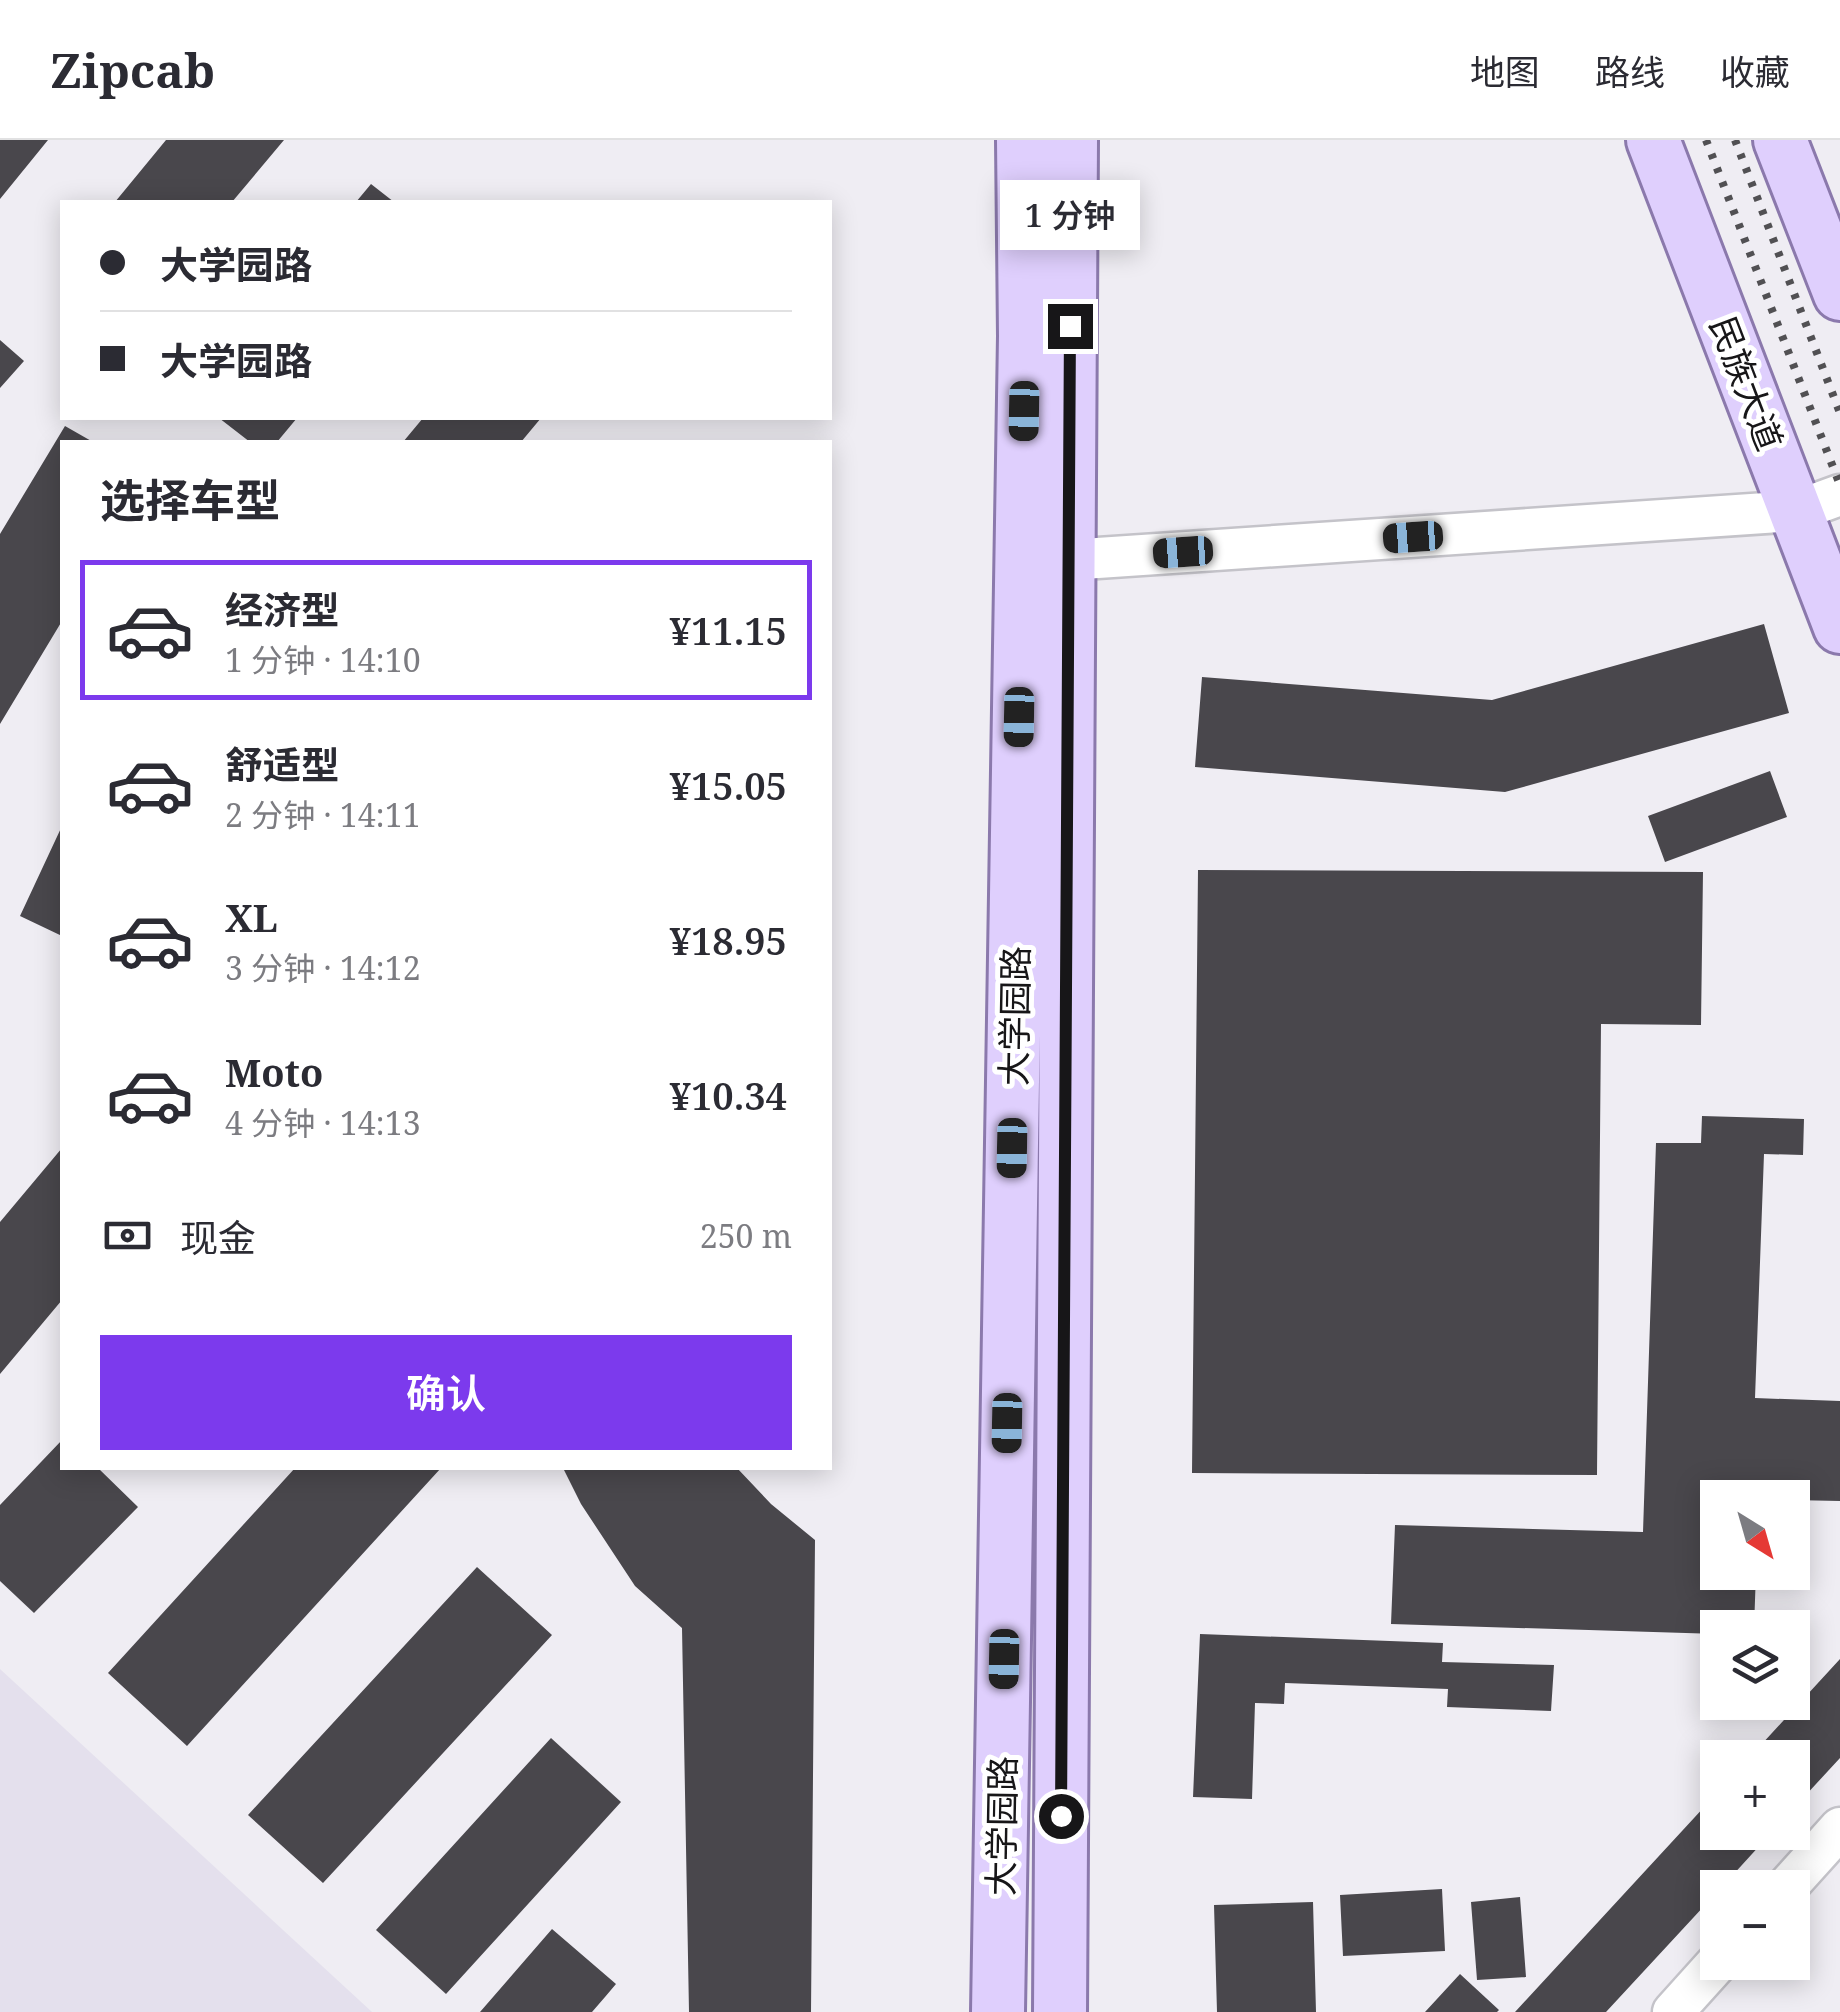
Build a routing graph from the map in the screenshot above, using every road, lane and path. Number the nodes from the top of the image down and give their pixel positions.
1 (1023, 140) edge
2 (1070, 140) edge
3 (1653, 140) edge
4 (1780, 140) edge
5 (1840, 294) edge
6 (1818, 503) edge
7 (1045, 560) junction
8 (1840, 627) edge
9 (1840, 1828) edge
10 (1802, 1870) edge
11 (1702, 1980) edge
12 (998, 2012) edge
13 (1060, 2012) edge
14 (1673, 2012) edge

1 - 7 main road, 大学园路
2 - 7 main road, 大学园路
3 - 6 main road, 民族大道
4 - 5 main road
6 - 7 street
6 - 8 main road, 民族大道
7 - 12 main road, 大学园路
7 - 13 main road, 大学园路
9 - 10 street
11 - 14 street

